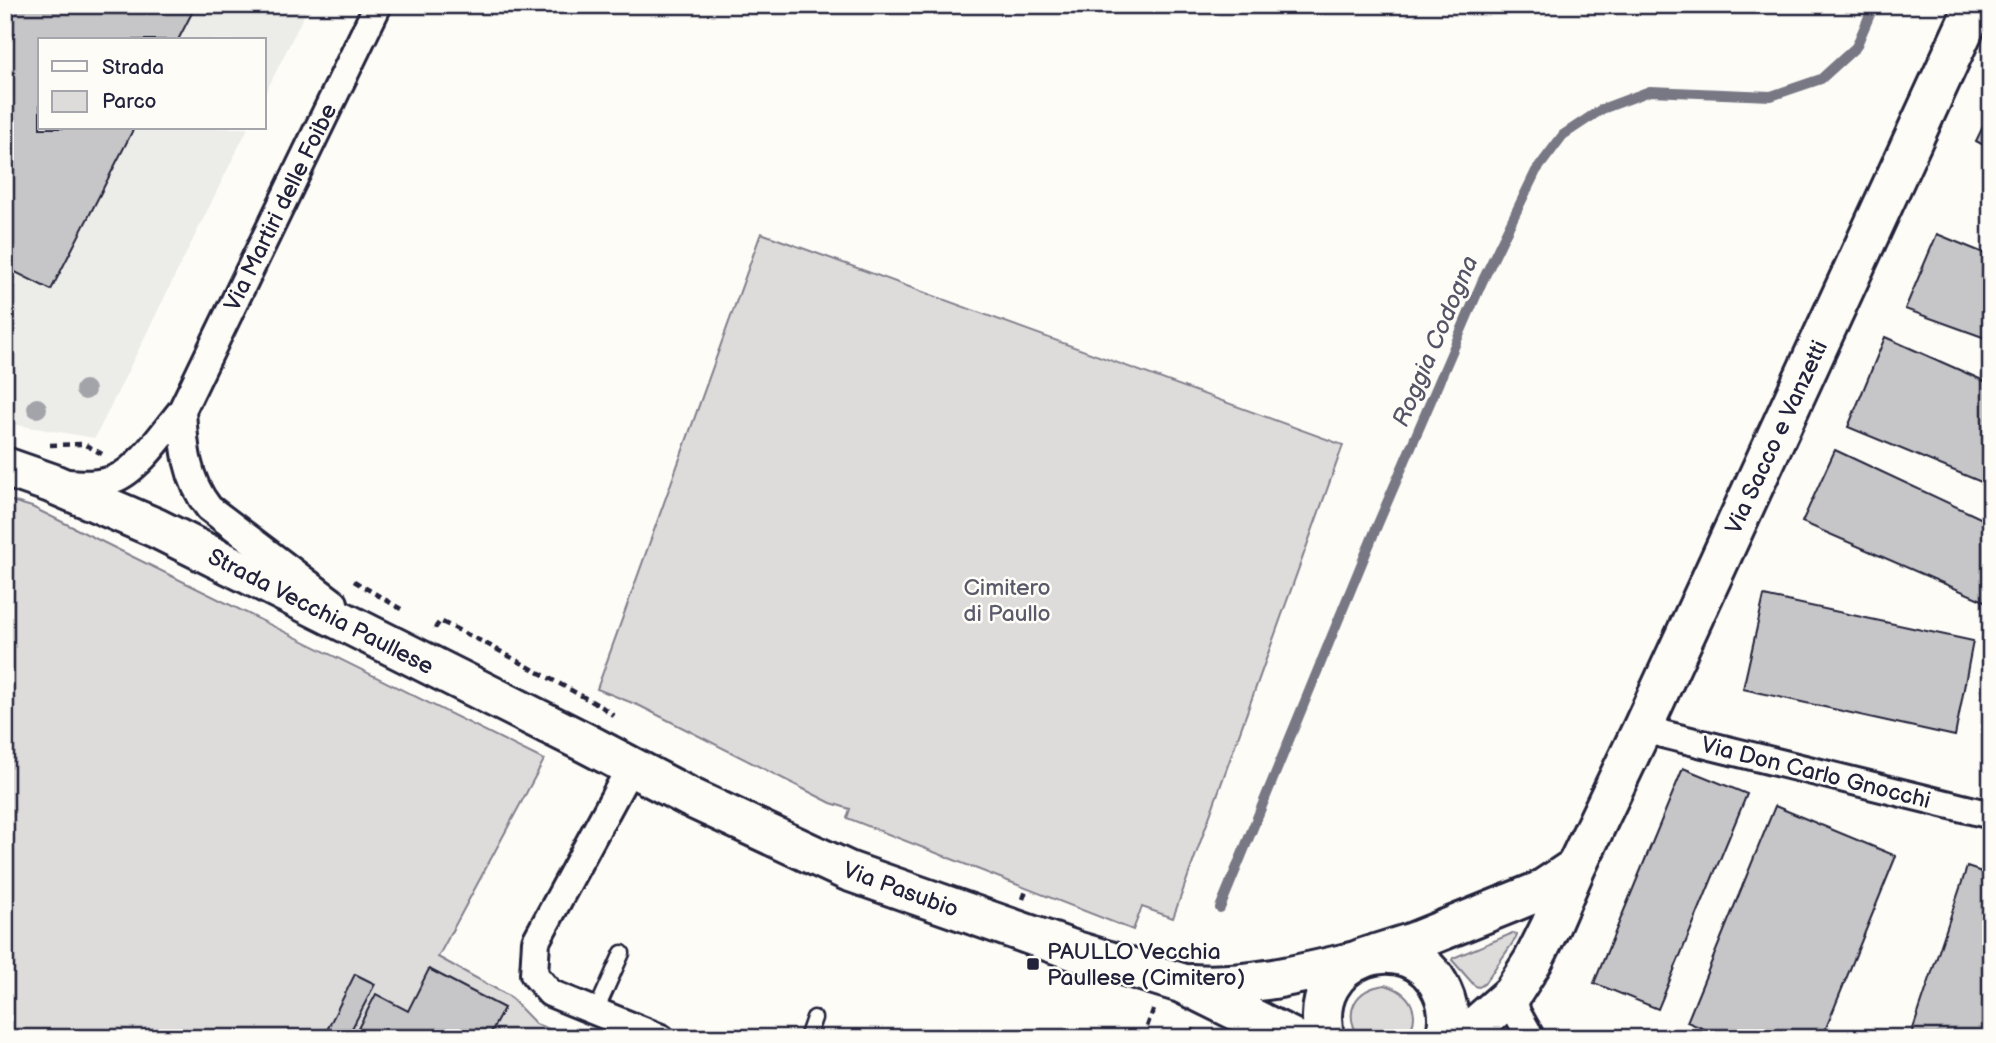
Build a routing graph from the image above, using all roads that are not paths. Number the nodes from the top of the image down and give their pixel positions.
1 (379, 5) edge
2 (1975, 5) edge
3 (182, 410) junction
4 (5, 467) edge
5 (51, 482) junction
6 (390, 645) junction
7 (1642, 729) junction
8 (630, 768) junction
9 (1991, 815) edge
10 (1576, 867) junction
11 (622, 953) dead end
12 (1365, 958) junction
13 (1193, 989) junction
14 (1512, 994) junction
15 (1325, 995) junction
16 (596, 1011) junction
17 (814, 1018) dead end
18 (1468, 1035) edge
19 (661, 1038) edge
20 (807, 1038) edge
21 (1242, 1038) edge
22 (1292, 1038) edge
23 (1303, 1038) edge
24 (1325, 1038) edge
25 (1531, 1038) edge

1 - 3 street, Via Martiri delle Foibe
2 - 7 street, Via Sacco e Vanzetti
3 - 5 street
3 - 6 street
4 - 5 street, Strada Vecchia Paullese
5 - 6 street, Strada Vecchia Paullese
6 - 8 street, Strada Vecchia Paullese
7 - 9 street, Via Don Carlo Gnocchi
7 - 10 street, Via Sacco e Vanzetti
8 - 13 street, Via Pasubio
8 - 16 street
10 - 12 street
10 - 14 street, Via Sacco e Vanzetti
11 - 16 lane
12 - 13 street, Via Pasubio
12 - 15 street
12 - 18 street
13 - 21 street, Via Pasubio
13 - 22 street, Via Pasubio
14 - 18 street, Via Sacco e Vanzetti
14 - 25 street
15 - 23 street
15 - 24 street
16 - 19 street
17 - 20 lane

